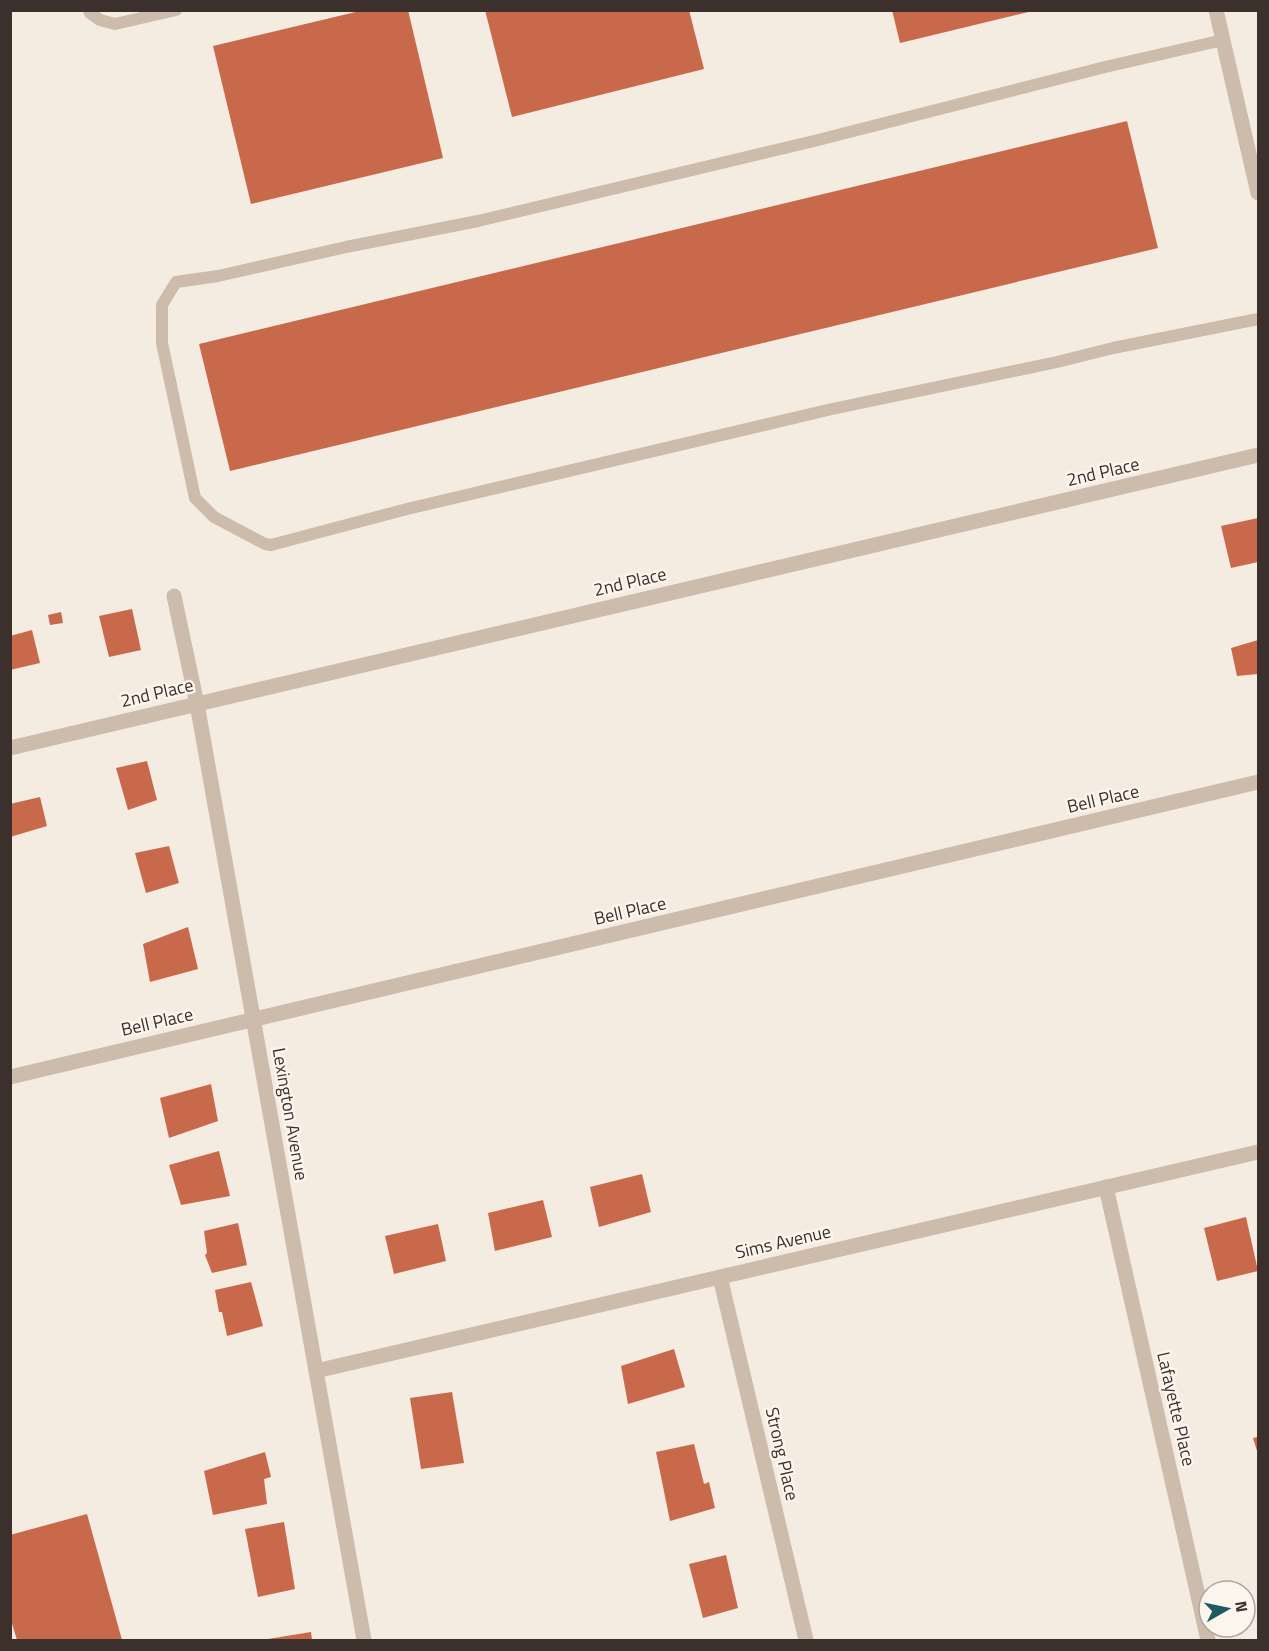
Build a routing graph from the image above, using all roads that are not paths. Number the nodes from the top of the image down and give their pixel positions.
1 (89, 10) edge
2 (176, 10) edge
3 (1216, 10) edge
4 (1223, 40) junction
5 (1253, 148) edge
6 (1258, 194) edge
7 (1258, 319) edge
8 (1258, 455) edge
9 (174, 596) dead end
10 (197, 704) junction
11 (10, 748) edge
12 (1258, 782) edge
13 (254, 1020) junction
14 (10, 1077) edge
15 (1258, 1152) edge
16 (1106, 1187) junction
17 (720, 1277) junction
18 (316, 1371) junction
19 (364, 1641) edge
20 (806, 1641) edge
21 (1208, 1641) edge

1 - 2 lane
3 - 4 street
4 - 5 street
4 - 7 lane
5 - 6 street
8 - 10 street, 2nd Place
9 - 10 street, Lexington Avenue
10 - 11 street, 2nd Place
10 - 13 street, Lexington Avenue
12 - 13 street, Bell Place
13 - 14 street, Bell Place
13 - 18 street, Lexington Avenue
15 - 16 street, Sims Avenue
16 - 17 street, Sims Avenue
16 - 21 street, Lafayette Place
17 - 18 street, Sims Avenue
17 - 20 street, Strong Place
18 - 19 street, Lexington Avenue

